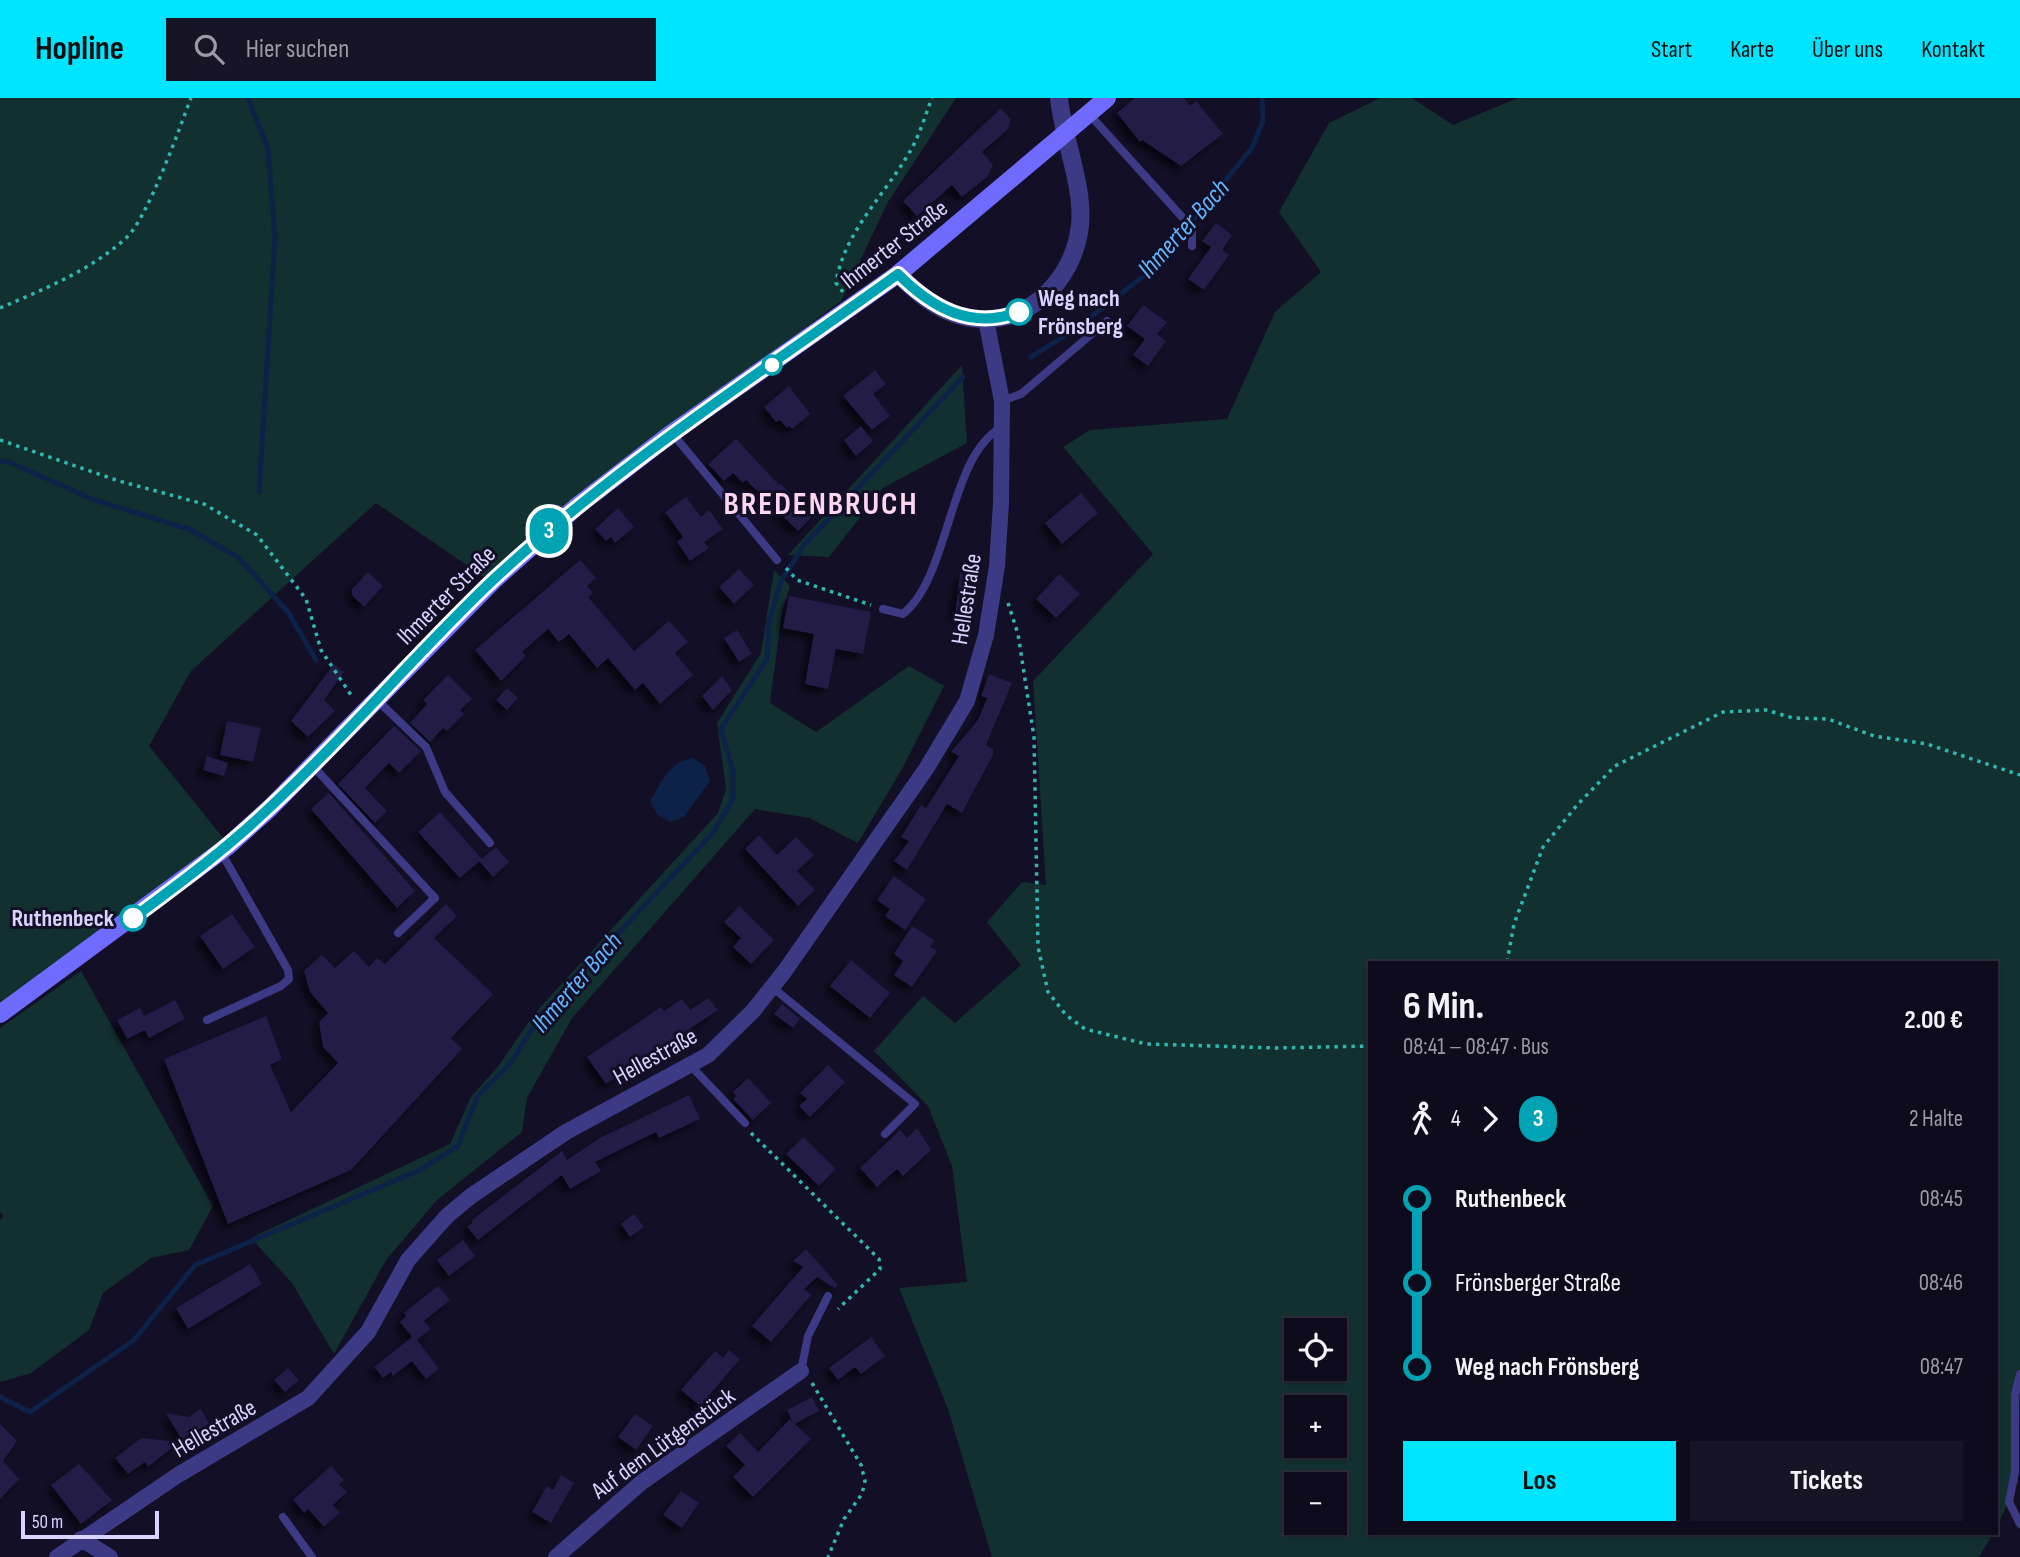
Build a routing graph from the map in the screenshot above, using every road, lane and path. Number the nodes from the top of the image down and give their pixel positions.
1 (191, 98) edge
2 (932, 98) edge
3 (1059, 98) edge
4 (1107, 98) edge
5 (1089, 114) junction
6 (1192, 246) dead end
7 (898, 274) junction
8 (836, 283) dead end
9 (0, 308) edge
10 (986, 320) junction
11 (1107, 321) dead end
12 (1002, 401) junction
13 (1002, 427) junction
14 (672, 433) junction
15 (0, 440) edge
16 (777, 559) dead end
17 (797, 580) dead end
18 (1007, 600) dead end
19 (883, 609) joint
20 (376, 699) junction
21 (363, 713) junction
22 (312, 765) junction
23 (2020, 775) edge
24 (490, 843) dead end
25 (221, 852) junction
26 (398, 933) dead end
27 (1507, 961) edge
28 (772, 987) junction
29 (0, 1014) edge
30 (207, 1020) dead end
31 (1368, 1046) edge
32 (691, 1066) junction
33 (745, 1125) joint
34 (885, 1134) dead end
35 (828, 1296) dead end
36 (845, 1302) dead end
37 (801, 1371) junction
38 (2020, 1374) edge
39 (284, 1517) dead end
40 (2020, 1524) edge
41 (81, 1539) junction
42 (57, 1557) edge
43 (110, 1557) edge
44 (312, 1557) edge
45 (556, 1557) edge
46 (828, 1557) edge

1 - 9 path
2 - 8 path
3 - 10 street
4 - 5 main road, Ihmerter Straße
5 - 6 lane
5 - 7 main road, Ihmerter Straße
7 - 10 street
7 - 14 main road, Ihmerter Straße
10 - 12 street, Hellestraße
11 - 12 lane
12 - 13 street, Hellestraße
13 - 19 lane
13 - 28 street, Hellestraße
14 - 16 lane
14 - 20 main road, Ihmerter Straße
15 - 21 path
17 - 19 path
18 - 31 path
20 - 21 main road, Ihmerter Straße
20 - 24 lane
21 - 22 main road, Ihmerter Straße
22 - 25 main road, Ihmerter Straße
22 - 26 lane
23 - 27 path
25 - 29 main road, Ihmerter Straße
25 - 30 lane
28 - 32 street, Hellestraße
28 - 34 lane
32 - 33 lane
32 - 41 street, Hellestraße
33 - 36 path
35 - 37 lane
37 - 45 street, Auf dem Lütgenstück
37 - 46 path
38 - 40 lane
39 - 44 lane
41 - 42 street, Hellestraße
41 - 43 street

